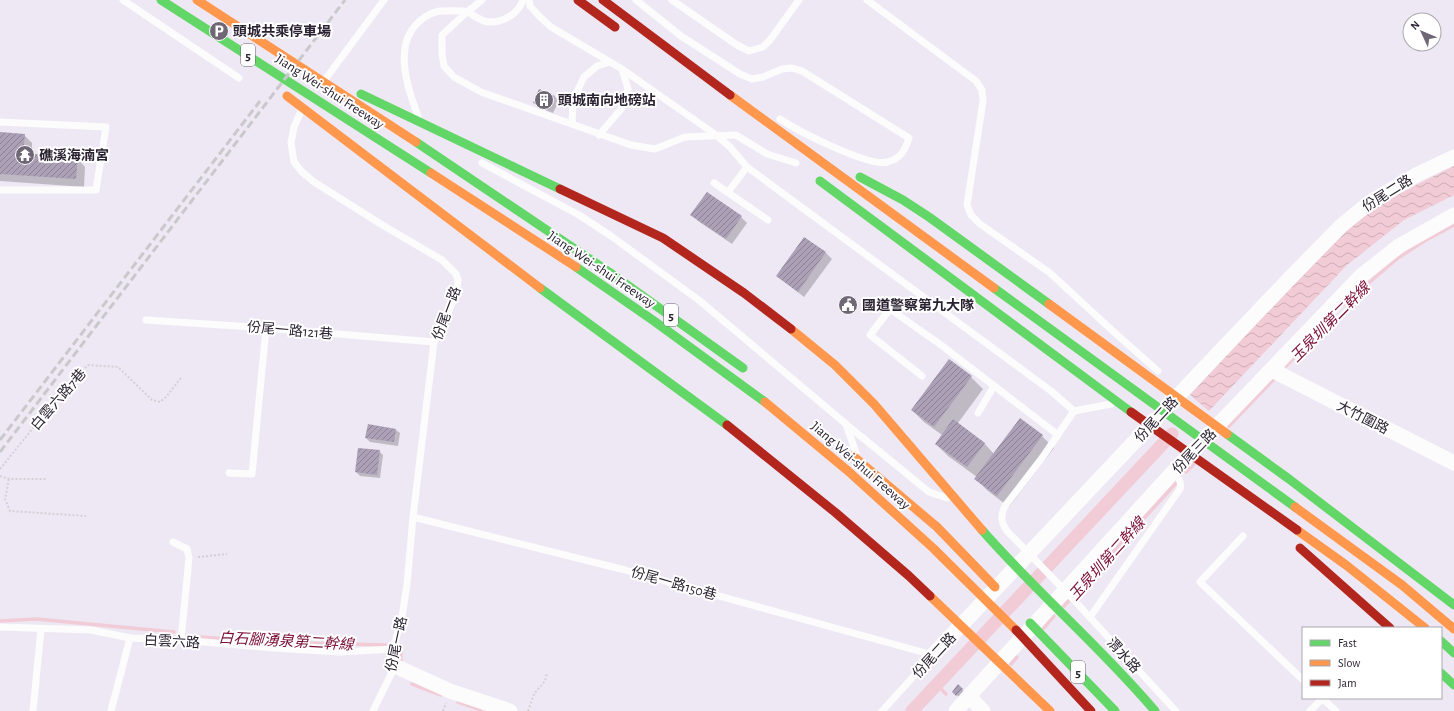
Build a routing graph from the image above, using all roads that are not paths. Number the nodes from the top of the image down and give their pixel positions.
1 (123, 0) edge
2 (161, 0) edge
3 (197, 0) edge
4 (384, 0) edge
5 (482, 0) edge
6 (578, 0) edge
7 (603, 0) edge
8 (636, 0) edge
9 (672, 0) edge
10 (799, 0) edge
11 (867, 0) edge
12 (525, 1) edge
13 (172, 7) junction
14 (466, 12) junction
15 (623, 34) dead end
16 (651, 37) junction
17 (610, 62) junction
18 (254, 70) dead end
19 (622, 70) junction
20 (239, 78) dead end
21 (335, 86) junction
22 (279, 90) dead end
23 (749, 99) dead end
24 (775, 116) dead end
25 (765, 121) junction
26 (0, 122) edge
27 (420, 122) junction
28 (572, 124) junction
29 (447, 134) junction
30 (599, 135) junction
31 (716, 135) junction
32 (777, 148) dead end
33 (461, 150) dead end
34 (1454, 157) edge
35 (472, 158) dead end
36 (799, 165) joint
37 (747, 167) junction
38 (815, 177) dead end
39 (714, 183) dead end
40 (0, 190) edge
41 (728, 192) junction
42 (1454, 215) edge
43 (768, 220) dead end
44 (146, 320) dead end
45 (266, 328) junction
46 (434, 342) junction
47 (1272, 370) junction
48 (752, 374) dead end
49 (922, 376) dead end
50 (1164, 376) dead end
51 (994, 386) junction
52 (1117, 402) junction
53 (1074, 411) junction
54 (978, 413) dead end
55 (846, 424) junction
56 (1058, 435) junction
57 (847, 451) dead end
58 (859, 460) junction
59 (1454, 463) edge
60 (1173, 472) junction
61 (229, 473) dead end
62 (1217, 474) junction
63 (957, 502) junction
64 (413, 517) junction
65 (1277, 527) dead end
66 (1243, 536) dead end
67 (173, 542) dead end
68 (1295, 543) dead end
69 (1004, 596) dead end
70 (1454, 605) edge
71 (1024, 617) dead end
72 (1090, 617) junction
73 (0, 627) edge
74 (1389, 627) edge
75 (1424, 627) edge
76 (1454, 629) edge
77 (42, 630) junction
78 (130, 638) junction
79 (181, 640) junction
80 (1442, 642) edge
81 (393, 649) junction
82 (1454, 653) edge
83 (933, 655) junction
84 (394, 666) junction
85 (1442, 674) edge
86 (1302, 679) edge
87 (1454, 685) edge
88 (968, 696) junction
89 (1321, 699) edge
90 (1323, 699) edge
91 (33, 711) edge
92 (111, 711) edge
93 (373, 711) edge
94 (510, 711) edge
95 (882, 711) edge
96 (956, 711) edge
97 (983, 711) edge
98 (1050, 711) edge
99 (1091, 711) edge
100 (1115, 711) edge
101 (1155, 711) edge
102 (1176, 711) edge
103 (1310, 711) edge
104 (1336, 711) edge

1 - 20 lane
2 - 13 highway, Jiang Wei-shui Freeway / 5
3 - 21 highway, Jiang Wei-shui Freeway / 5
4 - 46 lane, 份尾一路
5 - 14 lane
6 - 15 highway
7 - 16 highway
8 - 24 lane
9 - 10 lane
11 - 50 lane
12 - 14 lane
12 - 17 lane
13 - 18 highway
13 - 99 highway, Jiang Wei-shui Freeway / 5
14 - 27 lane
14 - 28 lane
16 - 23 lane
16 - 25 highway
17 - 19 lane
17 - 28 lane
19 - 30 lane
19 - 31 lane
21 - 27 highway
21 - 48 highway, Jiang Wei-shui Freeway / 5
22 - 98 highway
25 - 70 highway
25 - 76 highway
26 - 40 lane
27 - 29 highway
28 - 30 lane
29 - 33 lane
29 - 63 highway
30 - 31 lane
31 - 36 lane
31 - 37 lane
32 - 36 highway
34 - 83 street, 份尾二路
35 - 55 lane
37 - 41 lane
37 - 53 lane
38 - 52 highway
39 - 41 lane
41 - 43 lane
42 - 47 street, 份尾三路
44 - 45 lane, 份尾一路121巷
45 - 46 lane, 份尾一路121巷
45 - 61 lane
46 - 64 lane, 份尾一路
47 - 59 street, 大竹圍路
47 - 60 street, 份尾三路
49 - 51 lane
51 - 54 lane
51 - 56 lane
52 - 53 lane
52 - 62 highway
53 - 56 lane, 渭水路
55 - 58 lane
55 - 63 lane
56 - 72 lane, 渭水路
57 - 58 highway, Jiang Wei-shui Freeway
58 - 69 highway, Jiang Wei-shui Freeway
60 - 72 lane
60 - 88 street, 份尾三路
62 - 65 highway
62 - 75 highway
63 - 101 highway
64 - 81 lane, 份尾一路
64 - 83 lane, 份尾一路150巷
66 - 86 lane
67 - 79 lane
68 - 74 highway
71 - 100 highway, 5
72 - 102 lane, 渭水路
73 - 77 lane, 白雲六路
77 - 78 lane, 白雲六路
77 - 91 lane
78 - 79 lane, 白雲六路
78 - 92 lane
79 - 81 lane, 白雲六路
80 - 82 highway
81 - 84 lane, 份尾一路
83 - 95 lane, 份尾二路
84 - 93 lane, 份尾一路
84 - 94 street
85 - 87 highway
88 - 96 street, 份尾三路
88 - 97 street
89 - 103 lane
90 - 104 lane

